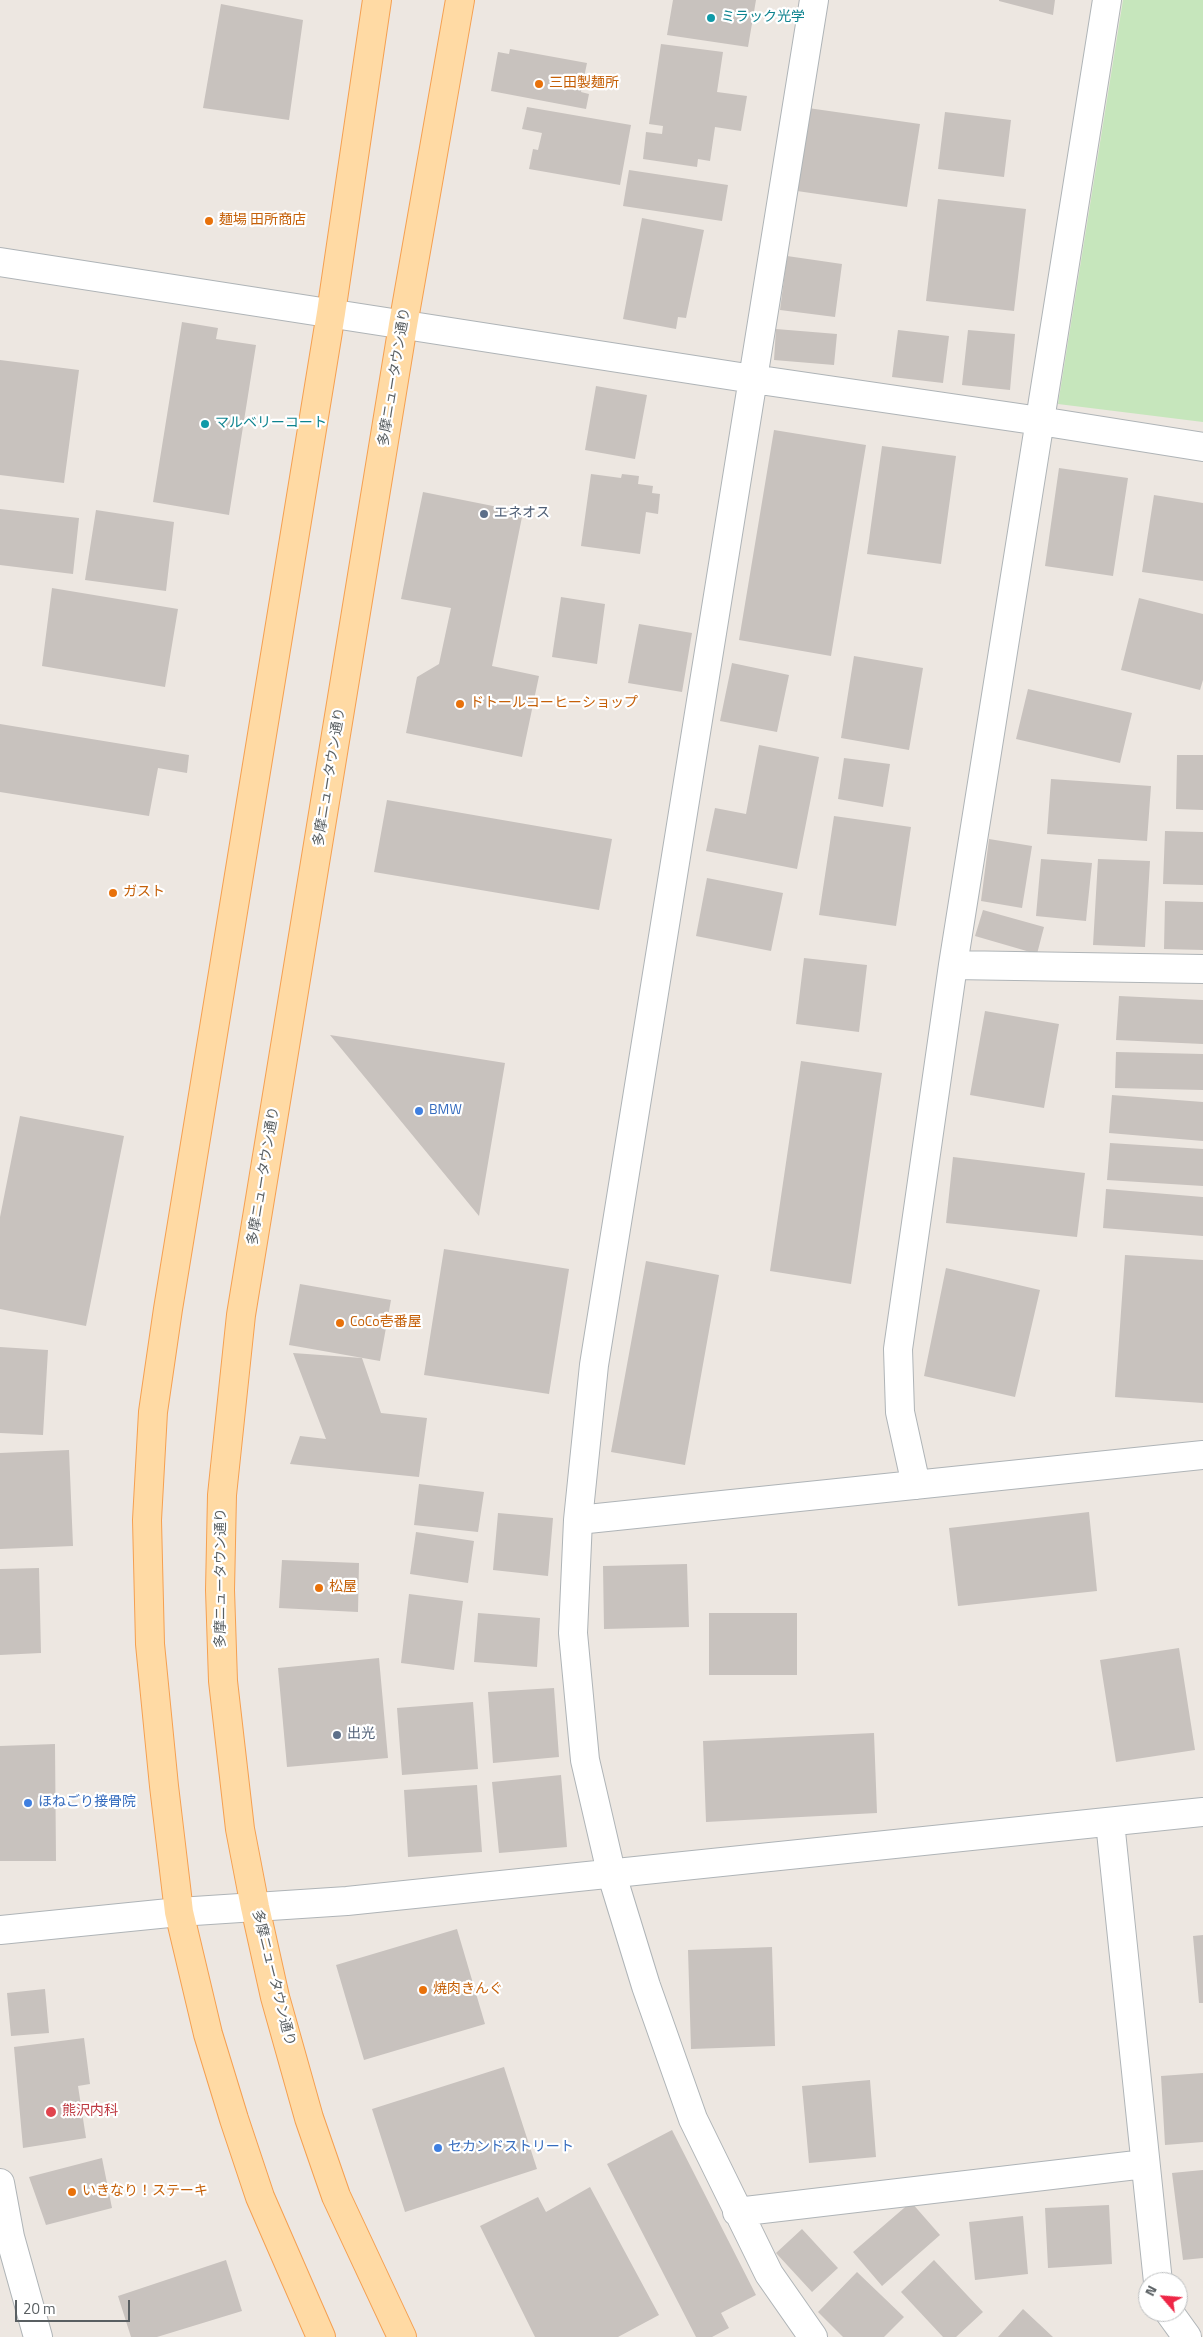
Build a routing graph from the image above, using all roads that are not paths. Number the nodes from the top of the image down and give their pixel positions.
1 (377, 0) edge
2 (460, 0) edge
3 (814, 0) edge
4 (1107, 0) edge
5 (0, 262) edge
6 (331, 314) junction
7 (403, 325) junction
8 (753, 379) junction
9 (1040, 421) junction
10 (1203, 447) edge
11 (954, 965) junction
12 (1203, 969) edge
13 (1203, 1455) edge
14 (916, 1485) junction
15 (578, 1520) junction
16 (1203, 1812) edge
17 (1110, 1822) junction
18 (611, 1872) junction
19 (255, 1907) junction
20 (180, 1912) junction
21 (0, 1930) edge
22 (1145, 2164) junction
23 (0, 2183) edge
24 (737, 2212) junction
25 (1157, 2272) edge
26 (1176, 2322) edge
27 (38, 2337) edge
28 (321, 2337) edge
29 (402, 2337) edge
30 (813, 2337) edge
31 (1187, 2337) edge

1 - 6 main road
2 - 7 main road, 多摩ニュータウン通り
3 - 8 street
4 - 9 street
5 - 6 street
6 - 7 street
6 - 20 main road
7 - 8 street
7 - 19 main road, 多摩ニュータウン通り
8 - 9 street
8 - 15 street
9 - 10 street
9 - 11 street
11 - 12 street
11 - 14 street
13 - 14 street
14 - 15 street
15 - 18 street
16 - 17 street
17 - 18 street
17 - 22 street
18 - 19 street
18 - 24 street
19 - 20 street
19 - 29 main road, 多摩ニュータウン通り
20 - 21 street
20 - 28 main road
22 - 24 street
22 - 25 street
23 - 27 street
24 - 30 street
26 - 31 street

